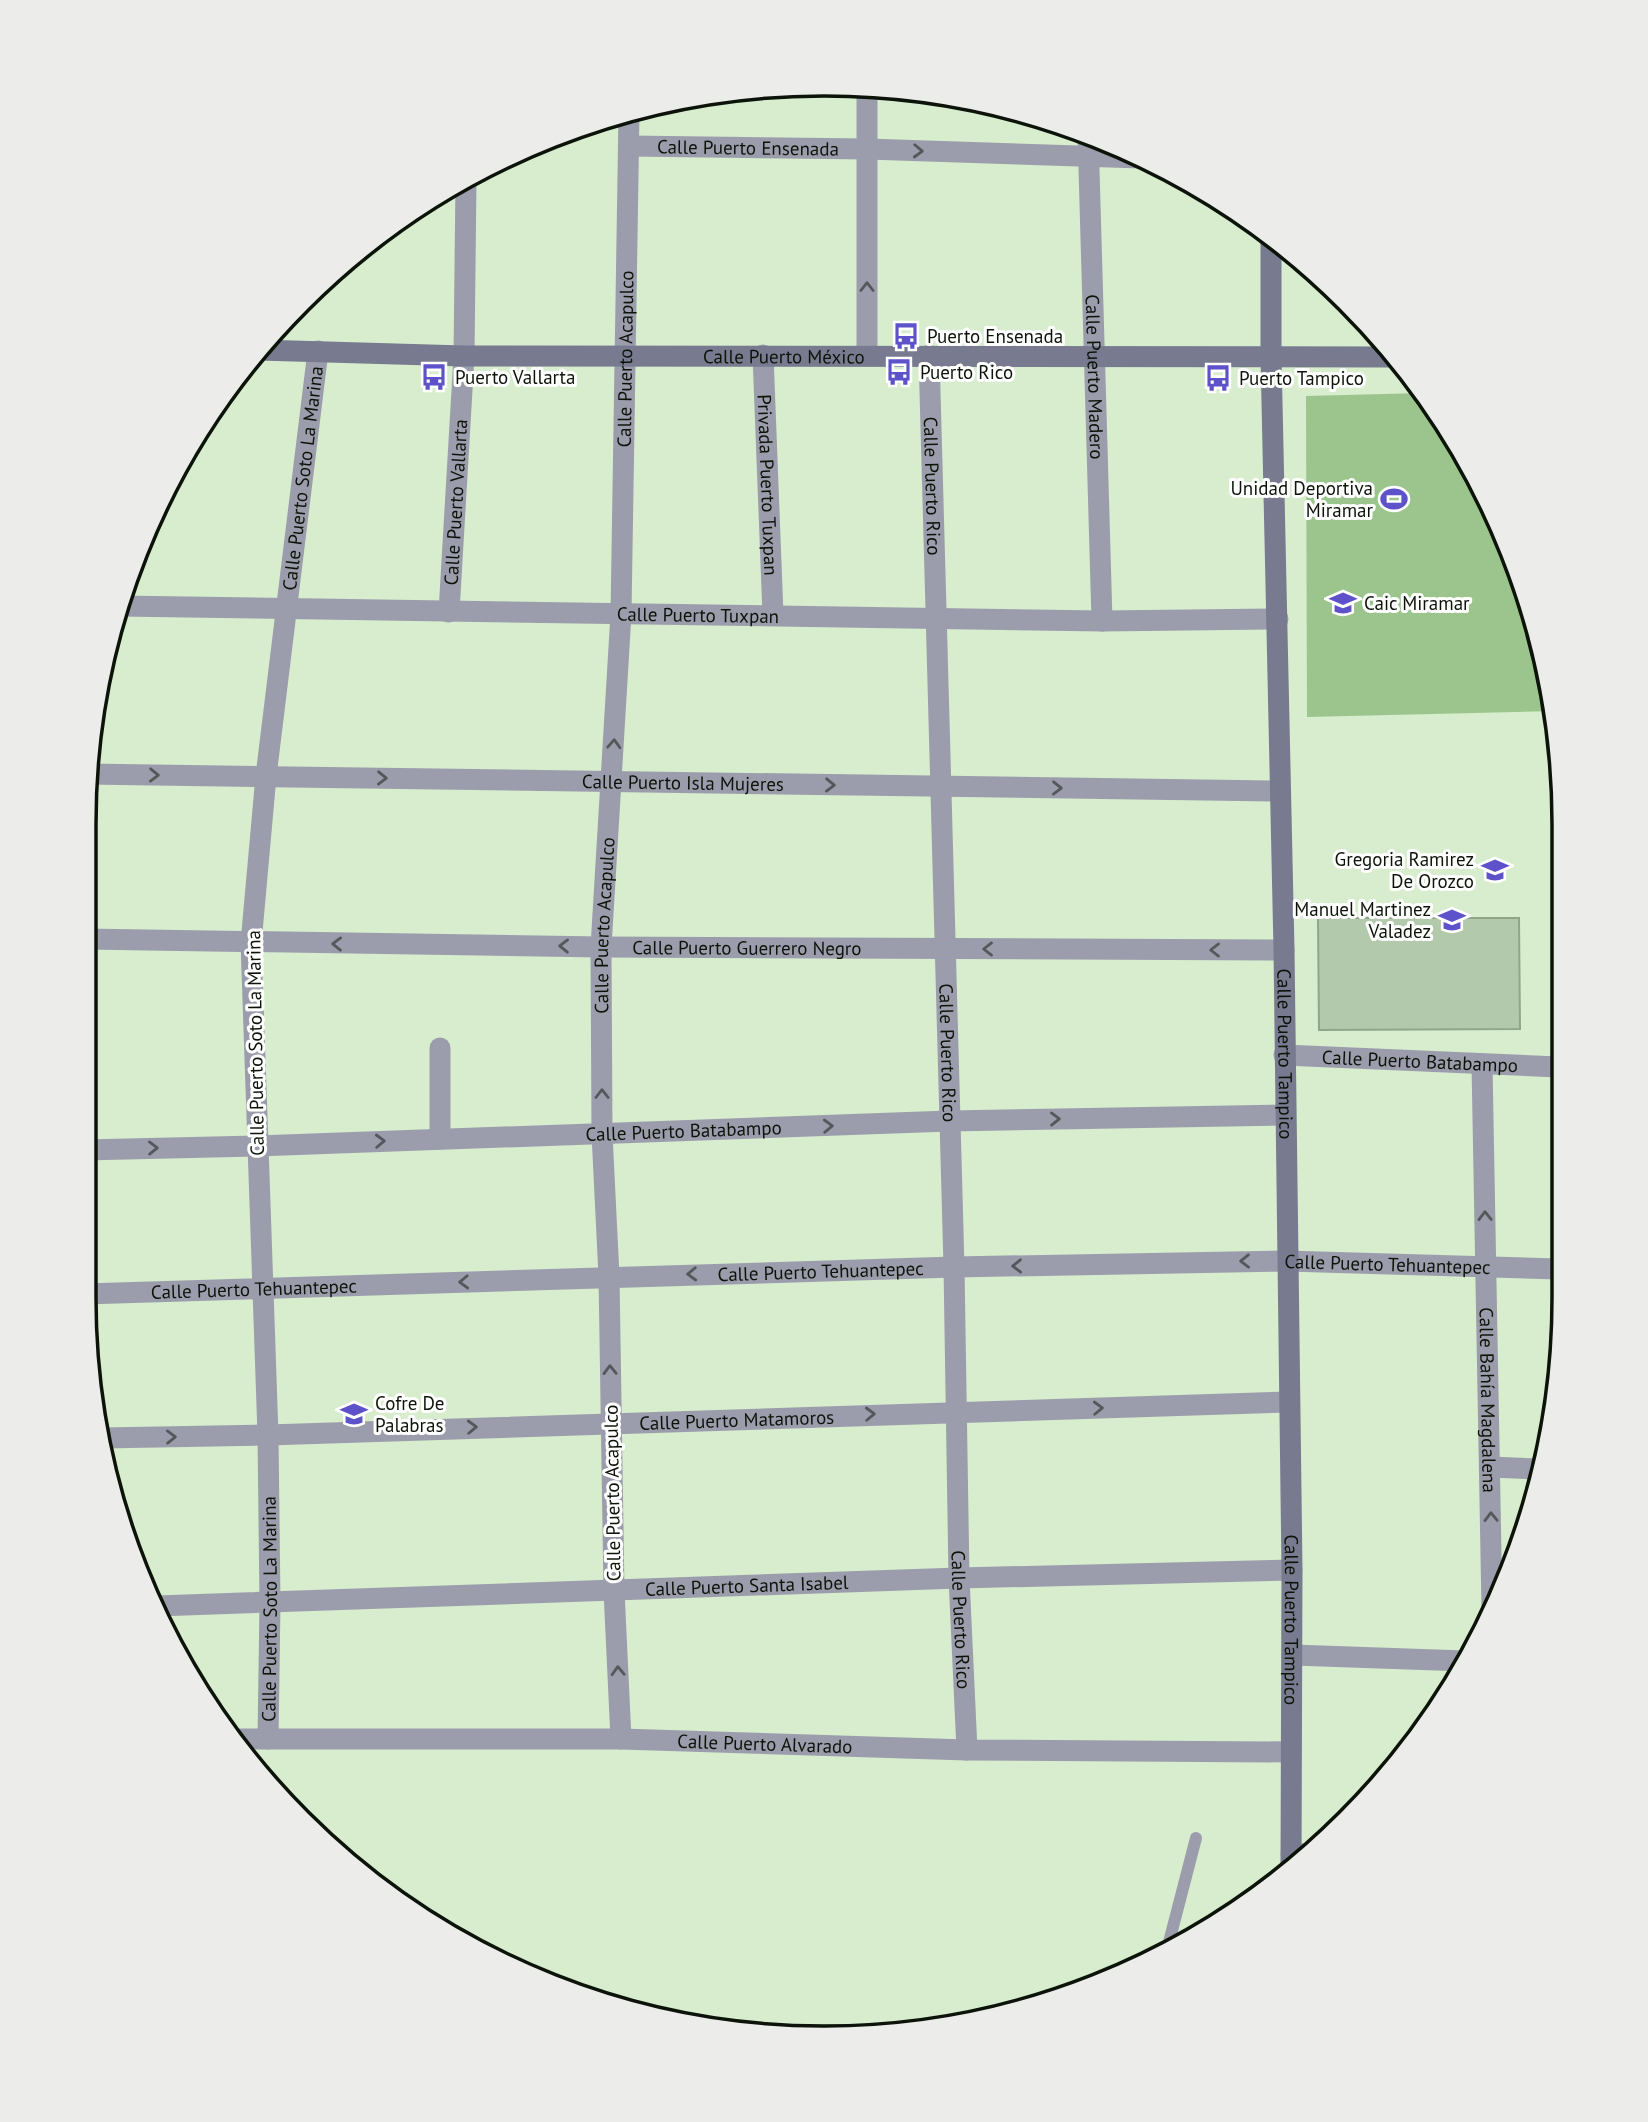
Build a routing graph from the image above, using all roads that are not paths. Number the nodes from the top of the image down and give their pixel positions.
1 (867, 98) edge
2 (629, 123) edge
3 (629, 146) junction
4 (1088, 147) edge
5 (867, 149) junction
6 (1088, 157) junction
7 (1115, 158) edge
8 (466, 191) edge
9 (1271, 250) edge
10 (272, 350) edge
11 (318, 351) junction
12 (624, 355) junction
13 (763, 355) junction
14 (867, 355) junction
15 (929, 355) junction
16 (464, 356) junction
17 (1271, 357) junction
18 (1382, 357) edge
19 (1093, 358) junction
20 (130, 606) edge
21 (287, 608) junction
22 (449, 612) junction
23 (621, 614) junction
24 (773, 615) junction
25 (935, 617) junction
26 (1278, 618) junction
27 (1102, 621) junction
28 (98, 774) edge
29 (266, 776) junction
30 (612, 780) junction
31 (940, 787) junction
32 (1280, 790) junction
33 (96, 939) edge
34 (251, 943) junction
35 (601, 947) junction
36 (945, 949) junction
37 (1284, 950) junction
38 (440, 1048) dead end
39 (1284, 1055) junction
40 (1482, 1063) junction
41 (1552, 1067) edge
42 (1284, 1115) junction
43 (949, 1121) junction
44 (603, 1134) junction
45 (440, 1139) junction
46 (257, 1146) junction
47 (96, 1150) edge
48 (1286, 1261) junction
49 (954, 1267) junction
50 (1486, 1267) junction
51 (1552, 1269) edge
52 (608, 1276) junction
53 (261, 1290) junction
54 (96, 1294) edge
55 (1288, 1402) junction
56 (956, 1412) junction
57 (611, 1422) junction
58 (268, 1435) junction
59 (110, 1438) edge
60 (1490, 1467) junction
61 (1531, 1469) edge
62 (1292, 1570) junction
63 (959, 1578) junction
64 (1492, 1586) edge
65 (614, 1591) junction
66 (270, 1603) junction
67 (165, 1606) edge
68 (1293, 1655) junction
69 (1455, 1661) edge
70 (246, 1739) edge
71 (268, 1739) junction
72 (621, 1739) junction
73 (967, 1750) junction
74 (1291, 1752) junction
75 (1196, 1838) dead end
76 (1297, 1851) edge
77 (1170, 1938) edge

1 - 5 street, Calle Puerto Ensenada
2 - 3 street, Calle Puerto Acapulco
3 - 5 street, Calle Puerto Ensenada
3 - 12 street, Calle Puerto Acapulco
4 - 6 street, Calle Puerto Madero
5 -> 6 street, Calle Puerto Ensenada
14 -> 5 street, Calle Puerto Ensenada
6 - 7 street, Calle Puerto Ensenada
6 - 19 street, Calle Puerto Madero
8 - 16 street, Calle Puerto Vallarta
9 - 17 street, Calle Puerto Tampico
10 - 11 street, Calle Puerto México
11 - 16 street, Calle Puerto México
11 - 21 street, Calle Puerto Soto La Marina
12 - 13 street, Calle Puerto México
12 - 16 street, Calle Puerto México
12 - 23 street, Calle Puerto Acapulco
13 - 14 street, Calle Puerto México
13 - 24 street, Privada Puerto Tuxpan
14 - 15 street, Calle Puerto México
15 - 19 street, Calle Puerto México
15 - 25 street, Calle Puerto Rico
16 - 22 street, Calle Puerto Vallarta
17 - 18 street, Calle Puerto México
17 - 19 street, Calle Puerto México
17 - 26 street, Calle Puerto Tampico
19 - 27 street, Calle Puerto Madero
20 - 21 street, Calle Puerto Tuxpan
21 - 22 street, Calle Puerto Tuxpan
21 - 29 street, Calle Puerto Soto La Marina
22 - 23 street, Calle Puerto Tuxpan
23 - 24 street, Calle Puerto Tuxpan
30 -> 23 street, Calle Puerto Acapulco
24 - 25 street, Calle Puerto Tuxpan
25 - 27 street, Calle Puerto Tuxpan
25 - 31 street, Calle Puerto Rico
26 - 27 street, Calle Puerto Tuxpan
26 - 32 street, Calle Puerto Tampico
28 -> 29 street, Calle Puerto Isla Mujeres
29 -> 30 street, Calle Puerto Isla Mujeres
29 - 34 street, Calle Puerto Soto La Marina
30 -> 31 street, Calle Puerto Isla Mujeres
30 - 35 street, Calle Puerto Acapulco
31 -> 32 street, Calle Puerto Isla Mujeres
31 - 36 street, Calle Puerto Rico
32 - 37 street, Calle Puerto Tampico
33 - 34 street, Calle Puerto Guerrero Negro
35 -> 34 street, Calle Puerto Guerrero Negro
34 - 46 street, Calle Puerto Soto La Marina
35 - 36 street, Calle Puerto Guerrero Negro
44 -> 35 street, Calle Puerto Acapulco
37 -> 36 street, Calle Puerto Guerrero Negro
36 - 43 street, Calle Puerto Rico
37 - 39 street, Calle Puerto Tampico
38 - 45 street
39 - 40 street, Calle Puerto Batabampo
39 - 42 street, Calle Puerto Tampico
40 - 41 street, Calle Puerto Batabampo
50 -> 40 street, Calle Bahía Magdalena
43 -> 42 street, Calle Puerto Batabampo
42 - 48 street, Calle Puerto Tampico
44 -> 43 street, Calle Puerto Batabampo
43 - 49 street, Calle Puerto Rico
44 - 45 street, Calle Puerto Batabampo
44 - 52 street, Calle Puerto Acapulco
46 -> 45 street, Calle Puerto Batabampo
47 -> 46 street, Calle Puerto Batabampo
46 - 53 street, Calle Puerto Soto La Marina
48 -> 49 street, Calle Puerto Tehuantepec
48 - 50 street, Calle Puerto Tehuantepec
48 - 55 street, Calle Puerto Tampico
49 -> 52 street, Calle Puerto Tehuantepec
49 - 56 street, Calle Puerto Rico
50 - 51 street, Calle Puerto Tehuantepec
50 - 60 street, Calle Bahía Magdalena
52 -> 53 street, Calle Puerto Tehuantepec
57 -> 52 street, Calle Puerto Acapulco
53 - 54 street, Calle Puerto Tehuantepec
53 - 58 street, Calle Puerto Soto La Marina
56 -> 55 street, Calle Puerto Matamoros
55 - 62 street, Calle Puerto Tampico
57 -> 56 street, Calle Puerto Matamoros
56 - 63 street, Calle Puerto Rico
58 -> 57 street, Calle Puerto Matamoros
57 - 65 street, Calle Puerto Acapulco
59 -> 58 street, Calle Puerto Matamoros
58 - 66 street, Calle Puerto Soto La Marina
60 - 61 street
64 -> 60 street, Calle Bahía Magdalena
62 - 63 street, Calle Puerto Santa Isabel
62 - 68 street, Calle Puerto Tampico
63 - 65 street, Calle Puerto Santa Isabel
63 - 73 street, Calle Puerto Rico
65 - 66 street, Calle Puerto Santa Isabel
72 -> 65 street, Calle Puerto Acapulco
66 - 67 street, Calle Puerto Santa Isabel
66 - 71 street, Calle Puerto Soto La Marina
68 - 69 street
68 - 74 street, Calle Puerto Tampico
70 - 71 street, Calle Puerto Alvarado
71 - 72 street, Calle Puerto Alvarado
72 - 73 street, Calle Puerto Alvarado
73 - 74 street, Calle Puerto Alvarado
74 - 76 street, Calle Puerto Tampico
75 - 77 lane

